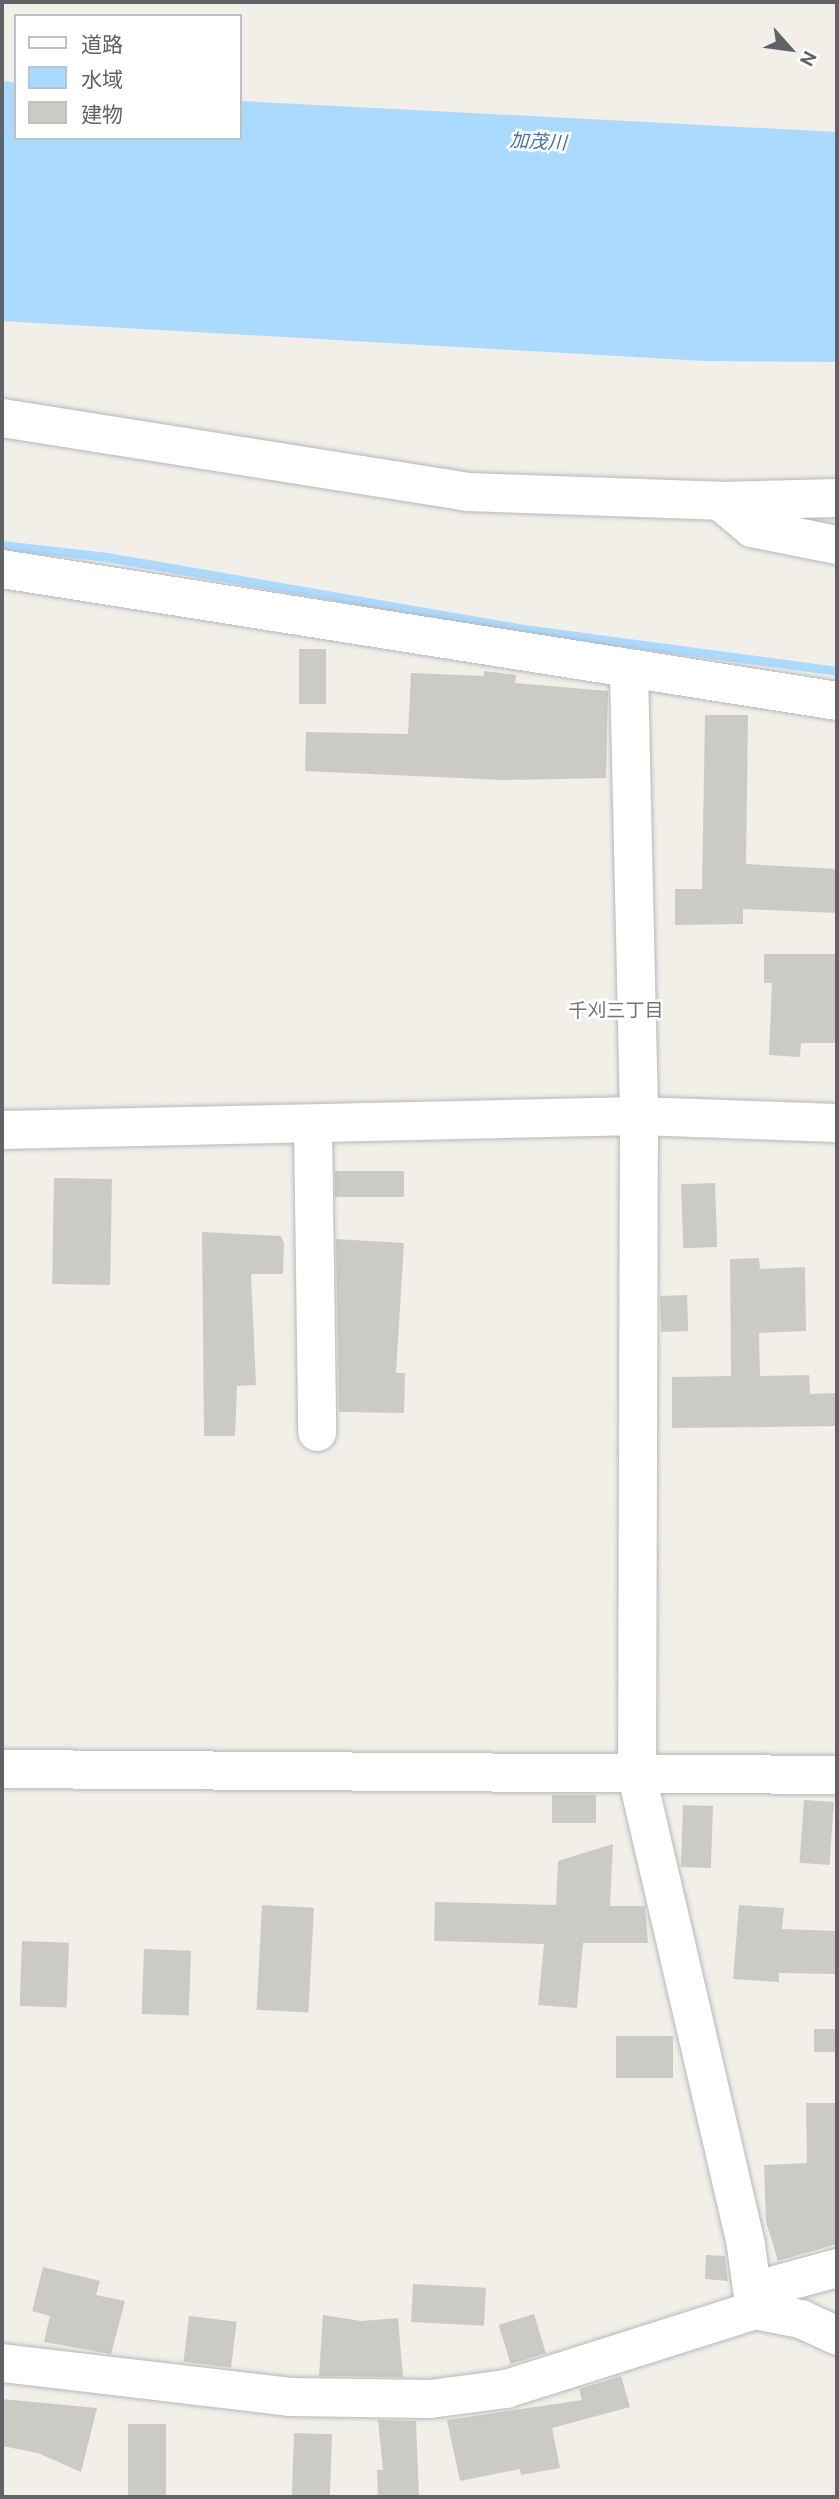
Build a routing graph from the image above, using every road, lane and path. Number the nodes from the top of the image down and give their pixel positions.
1 (2, 418) edge
2 (837, 498) edge
3 (720, 501) junction
4 (837, 545) edge
5 (2, 569) edge
6 (629, 671) junction
7 (837, 701) edge
8 (639, 1116) junction
9 (837, 1123) edge
10 (313, 1127) junction
11 (2, 1130) edge
12 (317, 1432) dead end
13 (2, 1769) edge
14 (837, 1775) edge
15 (637, 1776) junction
16 (837, 2268) edge
17 (754, 2300) junction
18 (837, 2336) edge
19 (2, 2363) edge

1 - 3 street
2 - 3 street
3 - 4 street
5 - 6 street
6 - 7 street
6 - 8 street
8 - 9 street
8 - 10 street
8 - 15 street
10 - 11 street
10 - 12 street
13 - 15 street
14 - 15 street
15 - 17 street
16 - 17 street
17 - 18 street
17 - 19 street

